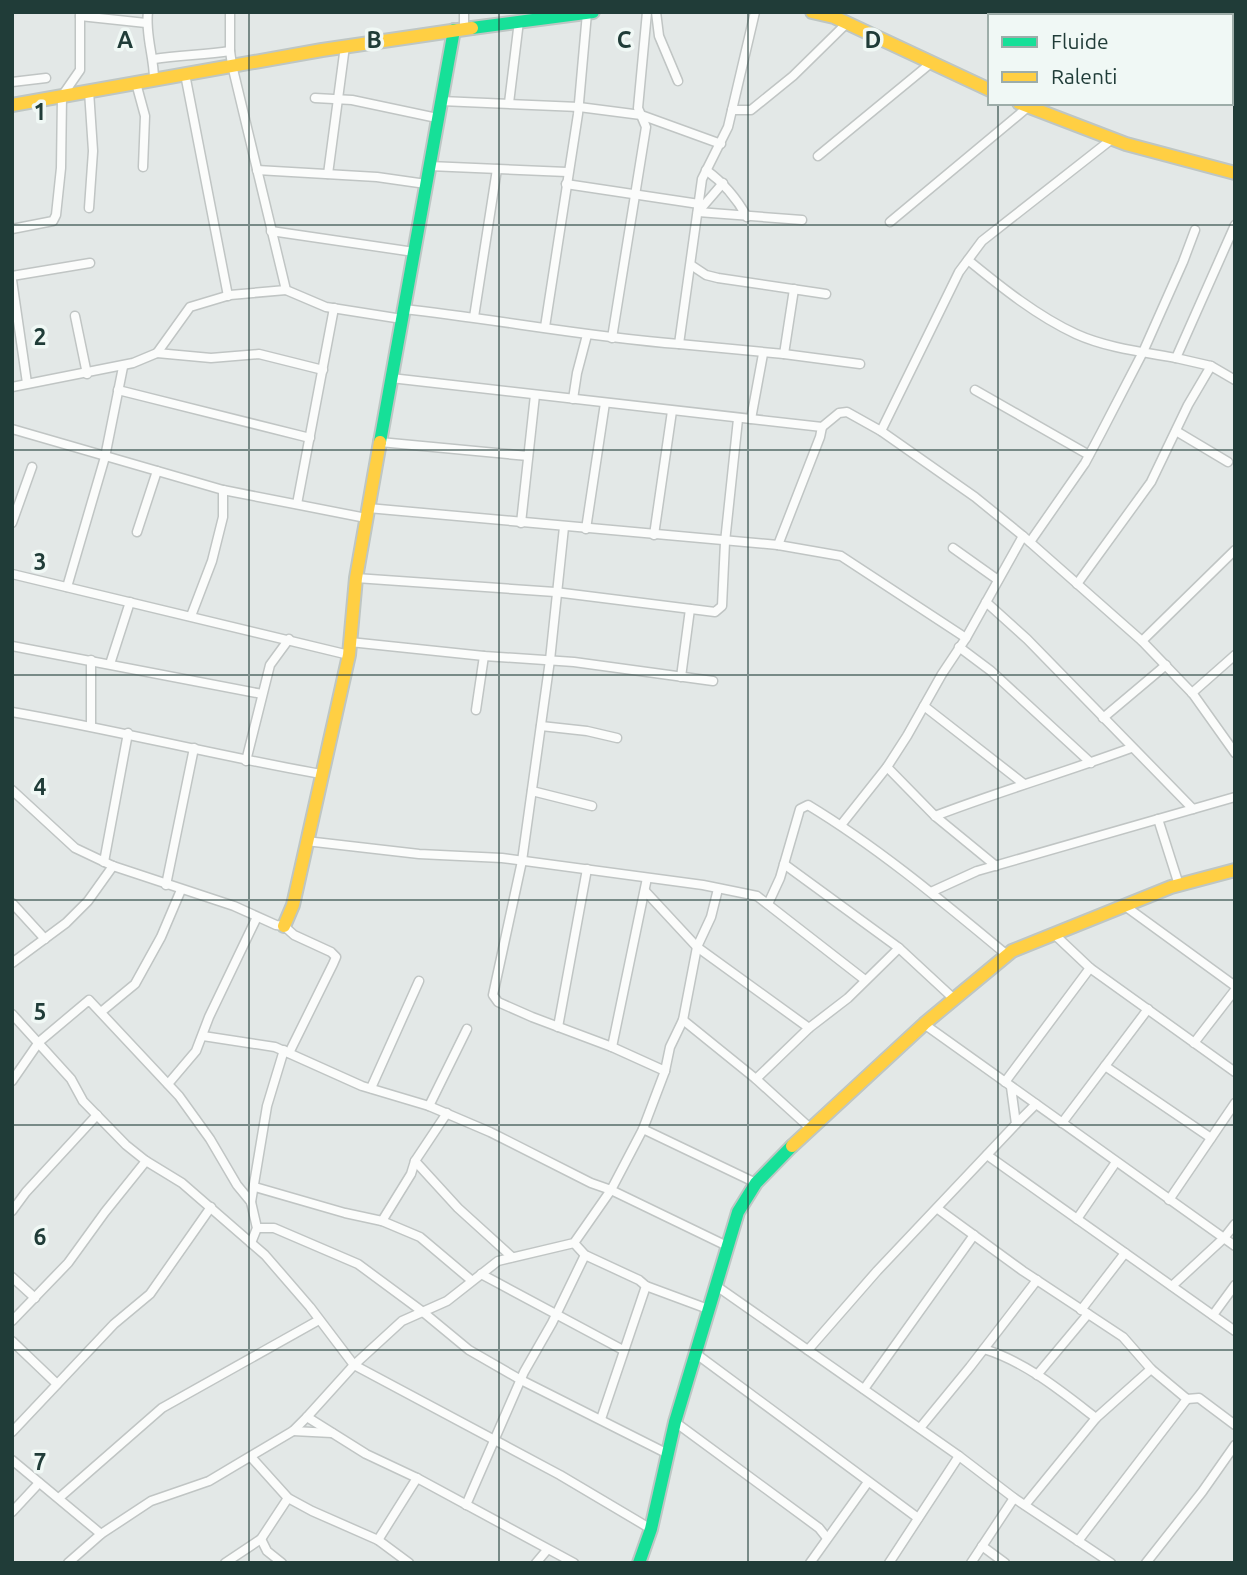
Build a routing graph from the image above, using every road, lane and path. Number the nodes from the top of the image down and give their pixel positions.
1 (148, 12) edge
2 (230, 12) edge
3 (464, 12) edge
4 (593, 12) edge
5 (648, 12) edge
6 (656, 12) edge
7 (755, 12) edge
8 (812, 12) edge
9 (587, 13) edge
10 (80, 14) edge
11 (519, 20) junction
12 (146, 23) junction
13 (847, 23) junction
14 (459, 29) junction
15 (345, 47) junction
16 (231, 58) junction
17 (154, 59) junction
18 (931, 62) junction
19 (185, 74) junction
20 (46, 78) dead end
21 (154, 79) junction
22 (678, 81) dead end
23 (12, 82) edge
24 (136, 83) junction
25 (988, 89) edge
26 (89, 91) junction
27 (62, 96) junction
28 (315, 98) dead end
29 (339, 99) junction
30 (441, 101) junction
31 (509, 103) junction
32 (12, 105) edge
33 (1032, 106) edge
34 (579, 107) junction
35 (732, 110) junction
36 (641, 115) junction
37 (437, 118) junction
38 (1112, 139) junction
39 (721, 144) junction
40 (818, 156) dead end
41 (429, 166) junction
42 (144, 167) dead end
43 (497, 169) junction
44 (257, 170) junction
45 (706, 170) junction
46 (568, 172) junction
47 (1235, 173) edge
48 (328, 174) junction
49 (723, 183) junction
50 (426, 184) junction
51 (566, 184) junction
52 (635, 195) junction
53 (89, 208) dead end
54 (699, 208) junction
55 (747, 217) junction
56 (802, 220) dead end
57 (890, 222) dead end
58 (1235, 225) edge
59 (12, 229) edge
60 (1195, 230) dead end
61 (271, 231) junction
62 (414, 252) junction
63 (968, 260) junction
64 (90, 263) dead end
65 (691, 265) junction
66 (12, 278) edge
67 (794, 289) junction
68 (286, 290) junction
69 (826, 294) dead end
70 (228, 296) junction
71 (334, 308) junction
72 (402, 314) junction
73 (75, 316) dead end
74 (474, 317) junction
75 (545, 327) junction
76 (587, 335) junction
77 (612, 338) junction
78 (679, 344) junction
79 (1143, 352) junction
80 (157, 353) junction
81 (763, 354) junction
82 (785, 354) junction
83 (1176, 358) junction
84 (860, 364) dead end
85 (1211, 366) junction
86 (122, 367) junction
87 (323, 370) junction
88 (87, 373) junction
89 (391, 378) junction
90 (1235, 380) edge
91 (27, 383) junction
92 (12, 387) edge
93 (118, 390) junction
94 (975, 390) dead end
95 (535, 395) junction
96 (573, 399) junction
97 (605, 403) junction
98 (672, 411) junction
99 (738, 419) junction
100 (751, 419) junction
101 (822, 427) junction
102 (12, 429) edge
103 (881, 430) junction
104 (1175, 431) junction
105 (310, 438) junction
106 (380, 442) junction
107 (1089, 455) junction
108 (528, 456) junction
109 (105, 457) junction
110 (1228, 462) dead end
111 (33, 467) dead end
112 (157, 471) junction
113 (223, 490) junction
114 (297, 504) junction
115 (367, 513) junction
116 (12, 523) edge
117 (521, 523) junction
118 (564, 527) junction
119 (586, 529) junction
120 (137, 532) dead end
121 (654, 535) junction
122 (1027, 539) junction
123 (725, 542) junction
124 (778, 545) junction
125 (953, 548) dead end
126 (1235, 550) edge
127 (12, 574) edge
128 (356, 578) junction
129 (998, 580) junction
130 (1077, 584) junction
131 (66, 587) junction
132 (555, 592) junction
133 (131, 602) junction
134 (986, 602) junction
135 (690, 609) junction
136 (191, 616) junction
137 (966, 638) junction
138 (289, 639) junction
139 (1142, 641) junction
140 (350, 642) junction
141 (12, 646) edge
142 (959, 647) junction
143 (349, 655) junction
144 (1235, 655) edge
145 (484, 656) junction
146 (91, 660) junction
147 (550, 660) junction
148 (110, 664) junction
149 (1166, 665) junction
150 (681, 677) junction
151 (713, 681) dead end
152 (1192, 693) junction
153 (261, 694) junction
154 (924, 706) junction
155 (476, 710) dead end
156 (12, 712) edge
157 (1103, 718) junction
158 (91, 726) junction
159 (541, 726) junction
160 (128, 733) junction
161 (617, 738) dead end
162 (194, 748) junction
163 (1131, 748) junction
164 (1235, 753) edge
165 (246, 761) junction
166 (1091, 762) junction
167 (887, 767) junction
168 (321, 774) junction
169 (1024, 784) junction
170 (12, 790) edge
171 (532, 791) junction
172 (1235, 797) edge
173 (592, 806) dead end
174 (1193, 809) junction
175 (935, 816) junction
176 (1158, 819) junction
177 (841, 825) junction
178 (306, 841) junction
179 (522, 861) junction
180 (104, 862) junction
181 (784, 864) junction
182 (113, 866) junction
183 (996, 866) junction
184 (587, 869) junction
185 (1235, 870) edge
186 (647, 878) junction
187 (166, 885) junction
188 (1179, 885) junction
189 (718, 889) junction
190 (181, 890) junction
191 (645, 891) junction
192 (931, 892) junction
193 (12, 903) edge
194 (768, 904) junction
195 (1125, 906) junction
196 (257, 917) junction
197 (284, 926) junction
198 (1054, 934) junction
199 (45, 939) junction
200 (697, 947) junction
201 (899, 948) junction
202 (1007, 955) junction
203 (12, 963) edge
204 (1090, 968) junction
205 (865, 980) junction
206 (419, 981) dead end
207 (1235, 988) edge
208 (953, 998) junction
209 (1148, 1009) junction
210 (101, 1012) junction
211 (12, 1014) edge
212 (682, 1020) junction
213 (924, 1024) junction
214 (558, 1027) junction
215 (809, 1028) junction
216 (467, 1029) dead end
217 (203, 1036) junction
218 (40, 1042) junction
219 (1194, 1043) junction
220 (612, 1047) junction
221 (286, 1051) junction
222 (1105, 1066) junction
223 (666, 1071) junction
224 (1235, 1072) edge
225 (756, 1079) junction
226 (12, 1081) edge
227 (168, 1084) junction
228 (1008, 1084) junction
229 (371, 1088) junction
230 (1235, 1103) edge
231 (1035, 1104) junction
232 (429, 1106) junction
233 (447, 1113) junction
234 (97, 1115) junction
235 (1062, 1123) junction
236 (1016, 1124) junction
237 (810, 1128) junction
238 (643, 1129) junction
239 (1211, 1138) junction
240 (987, 1155) junction
241 (146, 1161) junction
242 (415, 1161) junction
243 (1116, 1162) junction
244 (756, 1183) junction
245 (256, 1187) junction
246 (611, 1190) junction
247 (1169, 1199) junction
248 (251, 1202) junction
249 (211, 1208) junction
250 (938, 1209) junction
251 (12, 1211) edge
252 (1077, 1219) junction
253 (382, 1221) junction
254 (1235, 1224) edge
255 (257, 1228) junction
256 (974, 1235) junction
257 (1224, 1238) junction
258 (251, 1243) junction
259 (574, 1243) junction
260 (727, 1246) junction
261 (1235, 1246) edge
262 (1125, 1253) junction
263 (585, 1255) junction
264 (512, 1257) junction
265 (481, 1274) junction
266 (12, 1276) edge
267 (471, 1280) junction
268 (1037, 1280) junction
269 (715, 1285) junction
270 (1235, 1285) edge
271 (646, 1286) junction
272 (1172, 1286) junction
273 (35, 1298) junction
274 (708, 1309) junction
275 (424, 1311) junction
276 (1084, 1312) junction
277 (556, 1314) junction
278 (1213, 1315) junction
279 (319, 1320) junction
280 (12, 1321) edge
281 (1235, 1331) edge
282 (12, 1341) edge
283 (984, 1349) junction
284 (623, 1350) junction
285 (808, 1350) junction
286 (695, 1353) junction
287 (354, 1365) junction
288 (1151, 1369) junction
289 (1037, 1375) junction
290 (521, 1380) junction
291 (57, 1384) junction
292 (864, 1389) junction
293 (1187, 1399) junction
294 (307, 1418) junction
295 (1096, 1418) junction
296 (601, 1419) junction
297 (675, 1422) junction
298 (1235, 1425) edge
299 (919, 1428) junction
300 (293, 1431) junction
301 (12, 1432) edge
302 (332, 1433) junction
303 (493, 1440) junction
304 (1235, 1445) edge
305 (668, 1454) junction
306 (959, 1456) junction
307 (251, 1457) junction
308 (12, 1460) edge
309 (417, 1478) junction
310 (868, 1482) junction
311 (39, 1483) junction
312 (59, 1498) junction
313 (288, 1498) junction
314 (1014, 1498) junction
315 (466, 1505) junction
316 (1025, 1506) junction
317 (12, 1512) edge
318 (918, 1518) junction
319 (651, 1529) junction
320 (101, 1534) junction
321 (827, 1538) junction
322 (261, 1539) junction
323 (378, 1540) junction
324 (1078, 1541) junction
325 (982, 1546) junction
326 (547, 1550) junction
327 (80, 1559) edge
328 (68, 1563) edge
329 (225, 1563) edge
330 (282, 1563) edge
331 (410, 1563) edge
332 (536, 1563) edge
333 (575, 1563) edge
334 (639, 1563) edge
335 (810, 1563) edge
336 (889, 1563) edge
337 (971, 1563) edge
338 (1005, 1563) edge
339 (1111, 1563) edge
340 (1146, 1563) edge

1 - 12 street
2 - 16 street
3 - 14 street
4 - 9 street
5 - 36 street
6 - 22 street
7 - 35 street
8 - 13 street
9 - 11 street
9 - 34 street
10 - 12 street
10 - 27 street
11 - 14 street
11 - 31 street
12 - 17 street
13 - 18 street
13 - 35 street
14 - 15 street
14 - 30 street
15 - 16 street
15 - 29 street
16 - 17 street
16 - 19 street
16 - 44 street
17 - 21 street
18 - 25 street
18 - 40 street
19 - 21 street
19 - 70 street
20 - 23 street
21 - 24 street
24 - 26 street
24 - 42 street
26 - 27 street
26 - 53 street
27 - 32 street
27 - 59 street
28 - 29 street
29 - 37 street
29 - 48 street
30 - 31 street
30 - 37 street
31 - 34 street
33 - 38 street
33 - 57 street
34 - 36 street
34 - 46 street
35 - 39 street
36 - 39 street
36 - 52 street
37 - 41 street
38 - 47 street
38 - 63 street
39 - 45 street
41 - 43 street
41 - 50 street
43 - 46 street
43 - 74 street
44 - 48 street
44 - 61 street
45 - 49 street
45 - 54 street
46 - 51 street
48 - 50 street
49 - 54 street
49 - 55 street
50 - 62 street
51 - 52 street
51 - 75 street
52 - 54 street
52 - 77 street
54 - 55 street
54 - 65 street
55 - 56 street
58 - 83 street
60 - 79 street
61 - 62 street
61 - 68 street
62 - 72 street
63 - 79 street
63 - 103 street
64 - 66 street
65 - 67 street
65 - 78 street
66 - 91 street
67 - 69 street
67 - 82 street
68 - 70 street
68 - 71 street
70 - 80 street
71 - 72 street
71 - 87 street
72 - 74 street
72 - 89 street
73 - 88 street
74 - 75 street
75 - 76 street
76 - 77 street
76 - 96 street
77 - 78 street
78 - 81 street
79 - 83 street
79 - 107 street
80 - 86 street
80 - 87 street
81 - 82 street
81 - 100 street
82 - 84 street
83 - 85 street
85 - 90 street
85 - 104 street
86 - 88 street
86 - 93 street
87 - 105 street
88 - 91 street
89 - 95 street
89 - 106 street
91 - 92 street
93 - 105 street
93 - 109 street
94 - 107 street
95 - 96 street
95 - 108 street
96 - 97 street
97 - 98 street
97 - 119 street
98 - 99 street
98 - 121 street
99 - 100 street
99 - 123 street
100 - 101 street
101 - 103 street
101 - 124 street
102 - 109 street
103 - 122 street
104 - 110 street
104 - 130 street
105 - 114 street
106 - 108 street
106 - 115 street
107 - 122 street
108 - 117 street
109 - 112 street
109 - 131 street
111 - 116 street
112 - 113 street
112 - 120 street
113 - 114 street
113 - 136 street
114 - 115 street
115 - 117 street
115 - 128 street
117 - 118 street
118 - 119 street
118 - 132 street
119 - 121 street
121 - 123 street
122 - 129 street
122 - 130 street
123 - 124 street
123 - 135 street
124 - 137 street
125 - 129 street
126 - 139 street
127 - 131 street
128 - 132 street
128 - 140 street
129 - 134 street
130 - 139 street
131 - 133 street
132 - 135 street
132 - 147 street
133 - 136 street
133 - 148 street
134 - 137 street
134 - 157 street
135 - 150 street
136 - 138 street
137 - 142 street
138 - 143 street
138 - 153 street
139 - 149 street
140 - 143 street
140 - 145 street
141 - 146 street
142 - 154 street
142 - 166 street
143 - 168 street
144 - 152 street
145 - 147 street
145 - 155 street
146 - 148 street
146 - 158 street
147 - 150 street
147 - 159 street
148 - 153 street
149 - 152 street
149 - 157 street
150 - 151 street
152 - 164 street
153 - 165 street
154 - 167 street
154 - 169 street
156 - 158 street
157 - 163 street
158 - 160 street
159 - 161 street
159 - 171 street
160 - 162 street
160 - 180 street
162 - 165 street
162 - 187 street
163 - 166 street
163 - 174 street
165 - 168 street
166 - 169 street
167 - 175 street
167 - 177 street
168 - 178 street
169 - 175 street
170 - 180 street
171 - 173 street
171 - 179 street
172 - 174 street
174 - 176 street
175 - 183 street
176 - 183 street
176 - 188 street
177 - 181 street
177 - 192 street
178 - 179 street
178 - 197 street
179 - 184 street
179 - 214 street
180 - 182 street
181 - 194 street
181 - 201 street
182 - 187 street
182 - 199 street
183 - 192 street
184 - 186 street
184 - 214 street
185 - 188 street
186 - 189 street
186 - 191 street
187 - 190 street
188 - 195 street
189 - 194 street
189 - 200 street
190 - 196 street
190 - 210 street
191 - 200 street
191 - 220 street
192 - 202 street
193 - 199 street
194 - 205 street
195 - 198 street
195 - 207 street
196 - 197 street
196 - 217 street
197 - 221 street
198 - 202 street
198 - 204 street
199 - 203 street
200 - 212 street
200 - 215 street
201 - 205 street
201 - 208 street
202 - 208 street
204 - 209 street
204 - 228 street
205 - 215 street
206 - 229 street
207 - 219 street
208 - 213 street
209 - 219 street
209 - 222 street
210 - 218 street
210 - 227 street
211 - 218 street
212 - 223 street
212 - 225 street
213 - 228 street
213 - 237 street
214 - 220 street
215 - 225 street
216 - 232 street
217 - 221 street
217 - 227 street
218 - 226 street
218 - 234 street
219 - 224 street
220 - 223 street
221 - 229 street
221 - 245 street
222 - 235 street
222 - 239 street
223 - 238 street
225 - 237 street
227 - 248 street
228 - 231 street
228 - 236 street
229 - 232 street
230 - 239 street
231 - 235 street
231 - 236 street
232 - 233 street
233 - 242 street
233 - 246 street
234 - 241 street
234 - 251 street
235 - 243 street
236 - 240 street
237 - 244 street
238 - 244 street
238 - 246 street
239 - 247 street
240 - 250 street
240 - 252 street
241 - 249 street
241 - 273 street
242 - 253 street
242 - 264 street
243 - 247 street
243 - 252 street
244 - 260 street
245 - 248 street
245 - 253 street
246 - 259 street
246 - 260 street
247 - 257 street
248 - 255 street
249 - 258 street
249 - 291 street
250 - 256 street
250 - 285 street
252 - 262 street
253 - 267 street
254 - 257 street
255 - 258 street
255 - 275 street
256 - 268 street
256 - 292 street
257 - 261 street
257 - 272 street
258 - 279 street
259 - 263 street
259 - 264 street
260 - 269 street
262 - 272 street
262 - 276 street
263 - 271 street
263 - 277 street
264 - 265 street
265 - 267 street
265 - 277 street
266 - 273 street
267 - 275 street
268 - 276 street
268 - 283 street
269 - 274 street
269 - 285 street
270 - 278 street
271 - 274 street
271 - 284 street
272 - 278 street
273 - 280 street
274 - 286 street
275 - 287 street
275 - 290 street
276 - 288 street
276 - 289 street
277 - 284 street
277 - 290 street
278 - 281 street
279 - 287 street
279 - 312 street
282 - 291 street
283 - 289 street
283 - 299 street
284 - 296 street
285 - 292 street
286 - 297 street
286 - 310 street
287 - 294 street
287 - 303 street
288 - 293 street
288 - 295 street
289 - 295 street
290 - 296 street
290 - 303 street
291 - 301 street
292 - 299 street
293 - 298 street
293 - 324 street
294 - 300 street
294 - 302 street
295 - 316 street
296 - 305 street
297 - 305 street
297 - 321 street
299 - 306 street
300 - 302 street
300 - 307 street
302 - 309 street
303 - 315 street
303 - 319 street
304 - 340 street
305 - 319 street
306 - 314 street
306 - 318 street
307 - 313 street
307 - 320 street
308 - 311 street
309 - 315 street
309 - 323 street
310 - 318 street
310 - 321 street
311 - 312 street
311 - 317 street
312 - 320 street
313 - 322 street
313 - 323 street
314 - 316 street
314 - 325 street
315 - 326 street
316 - 324 street
318 - 336 street
319 - 334 street
320 - 327 street
321 - 335 street
322 - 329 street
322 - 330 street
323 - 331 street
324 - 339 street
325 - 337 street
325 - 338 street
326 - 332 street
326 - 333 street
327 - 328 street

